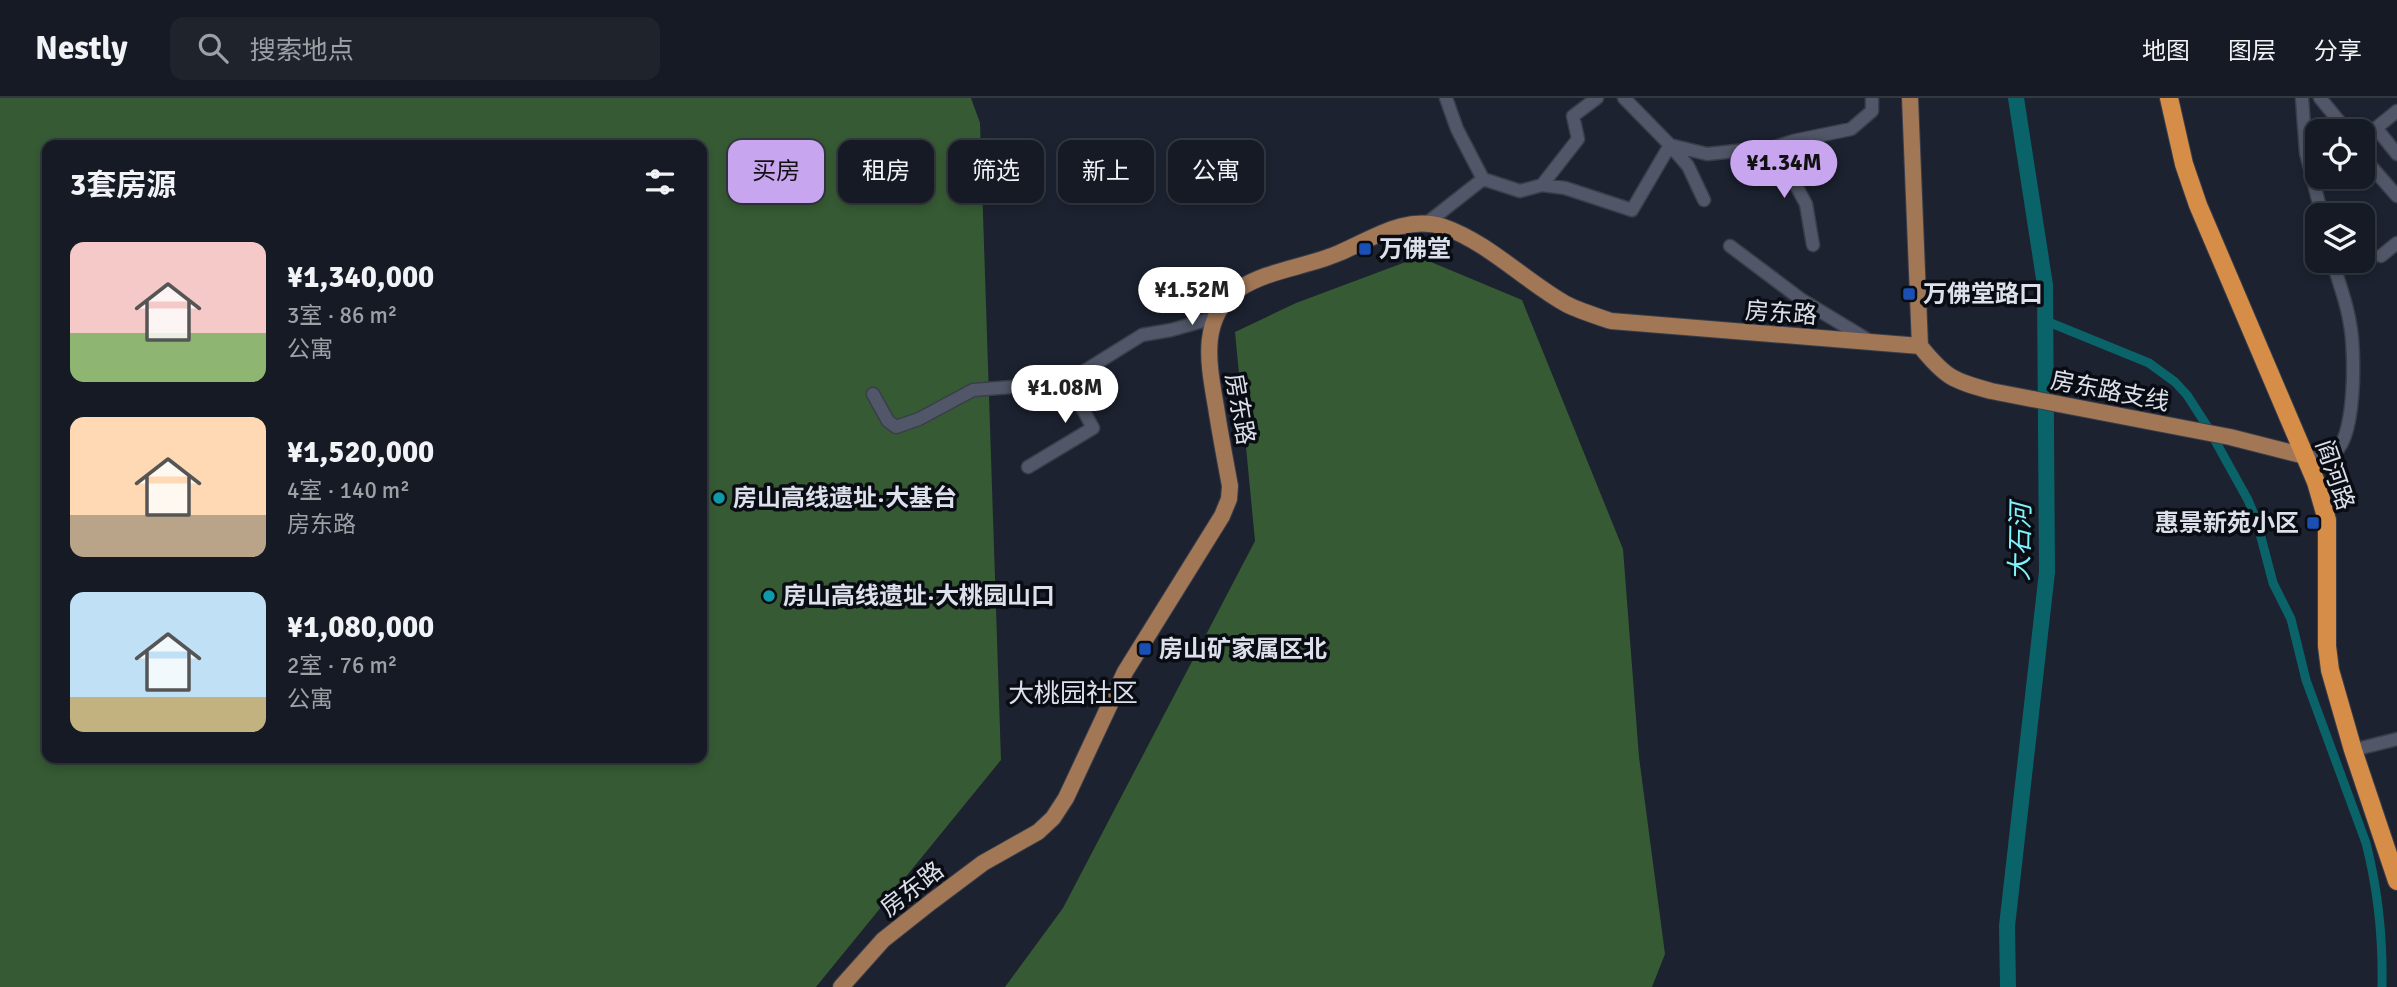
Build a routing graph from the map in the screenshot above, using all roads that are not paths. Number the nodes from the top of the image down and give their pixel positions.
1 (1446, 98) edge
2 (1597, 98) edge
3 (1624, 98) edge
4 (1872, 98) edge
5 (1910, 98) edge
6 (2169, 98) edge
7 (2302, 98) edge
8 (2320, 98) edge
9 (2396, 114) edge
10 (2306, 119) edge
11 (2337, 119) edge
12 (2376, 128) joint
13 (1670, 145) junction
14 (1775, 148) junction
15 (2397, 154) edge
16 (2375, 171) edge
17 (1483, 179) junction
18 (1542, 186) junction
19 (2397, 197) edge
20 (1704, 200) dead end
21 (1427, 223) junction
22 (2397, 243) edge
23 (1813, 245) dead end
24 (1730, 246) dead end
25 (2397, 256) edge
26 (2336, 273) edge
27 (1214, 318) junction
28 (1871, 342) junction
29 (1920, 346) junction
30 (1073, 378) junction
31 (873, 394) dead end
32 (2305, 456) junction
33 (1028, 467) dead end
34 (2397, 739) edge
35 (2353, 750) junction
36 (2397, 881) edge
37 (841, 987) edge

1 - 17 street
2 - 18 street
3 - 13 street
4 - 14 street
5 - 29 main road
6 - 32 highway, 阎河路
7 - 10 street
8 - 11 street
9 - 12 street
12 - 15 street
13 - 14 street
13 - 18 street
13 - 20 street
14 - 23 street
16 - 19 street
17 - 18 street
17 - 21 street
21 - 27 main road, 房东路
21 - 28 main road, 房东路
22 - 25 street
24 - 28 street
26 - 32 street
27 - 30 street
27 - 37 main road, 房东路
28 - 29 main road, 房东路
29 - 32 main road, 房东路支线
30 - 31 street
30 - 33 street
32 - 35 highway, 阎河路
34 - 35 street
35 - 36 highway, 阎河路

